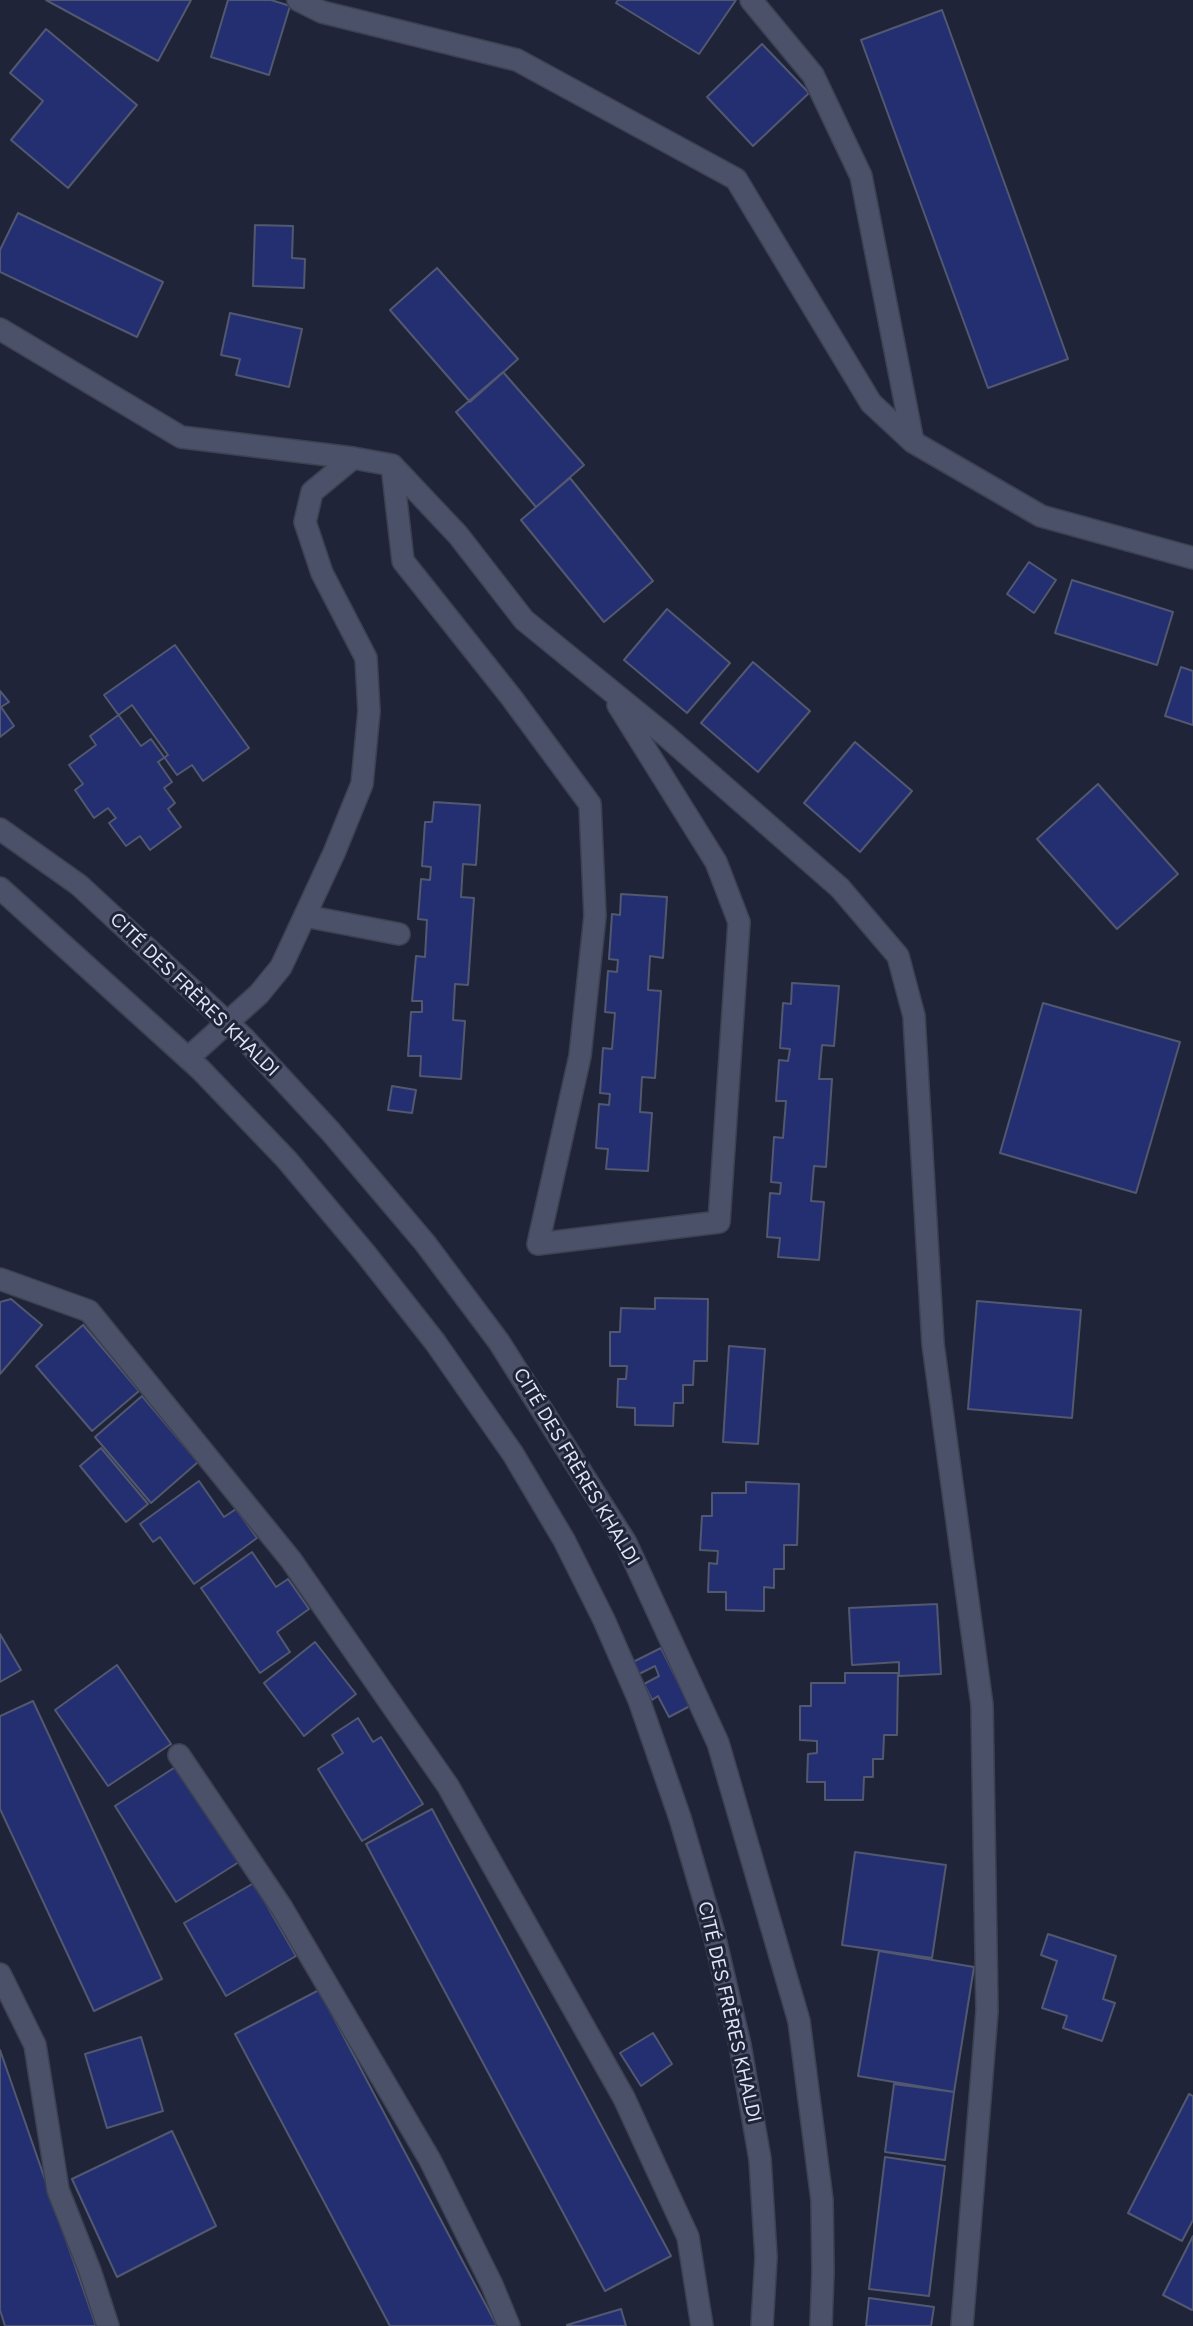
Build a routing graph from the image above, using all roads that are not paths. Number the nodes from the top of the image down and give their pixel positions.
1 (298, 0) edge
2 (751, 0) edge
3 (0, 329) edge
4 (913, 442) junction
5 (353, 458) junction
6 (392, 465) junction
7 (1193, 558) edge
8 (608, 688) junction
9 (0, 829) edge
10 (0, 888) edge
11 (305, 916) junction
12 (399, 934) dead end
13 (227, 1022) junction
14 (188, 1058) junction
15 (0, 1279) edge
16 (179, 1755) dead end
17 (0, 1974) edge
18 (108, 2326) edge
19 (509, 2326) edge
20 (702, 2326) edge
21 (762, 2326) edge
22 (821, 2326) edge
23 (962, 2326) edge

1 - 4 street
2 - 4 street
3 - 5 street
4 - 7 street
5 - 6 street
5 - 11 street
6 - 8 street
6 - 8 street
8 - 23 street
9 - 13 street, CITÉ DES FRÈRES KHALDI
10 - 14 street, CITÉ DES FRÈRES KHALDI
11 - 12 street
11 - 13 street
13 - 14 street
13 - 22 street, CITÉ DES FRÈRES KHALDI
14 - 21 street, CITÉ DES FRÈRES KHALDI
15 - 20 street
16 - 19 street
17 - 18 street

